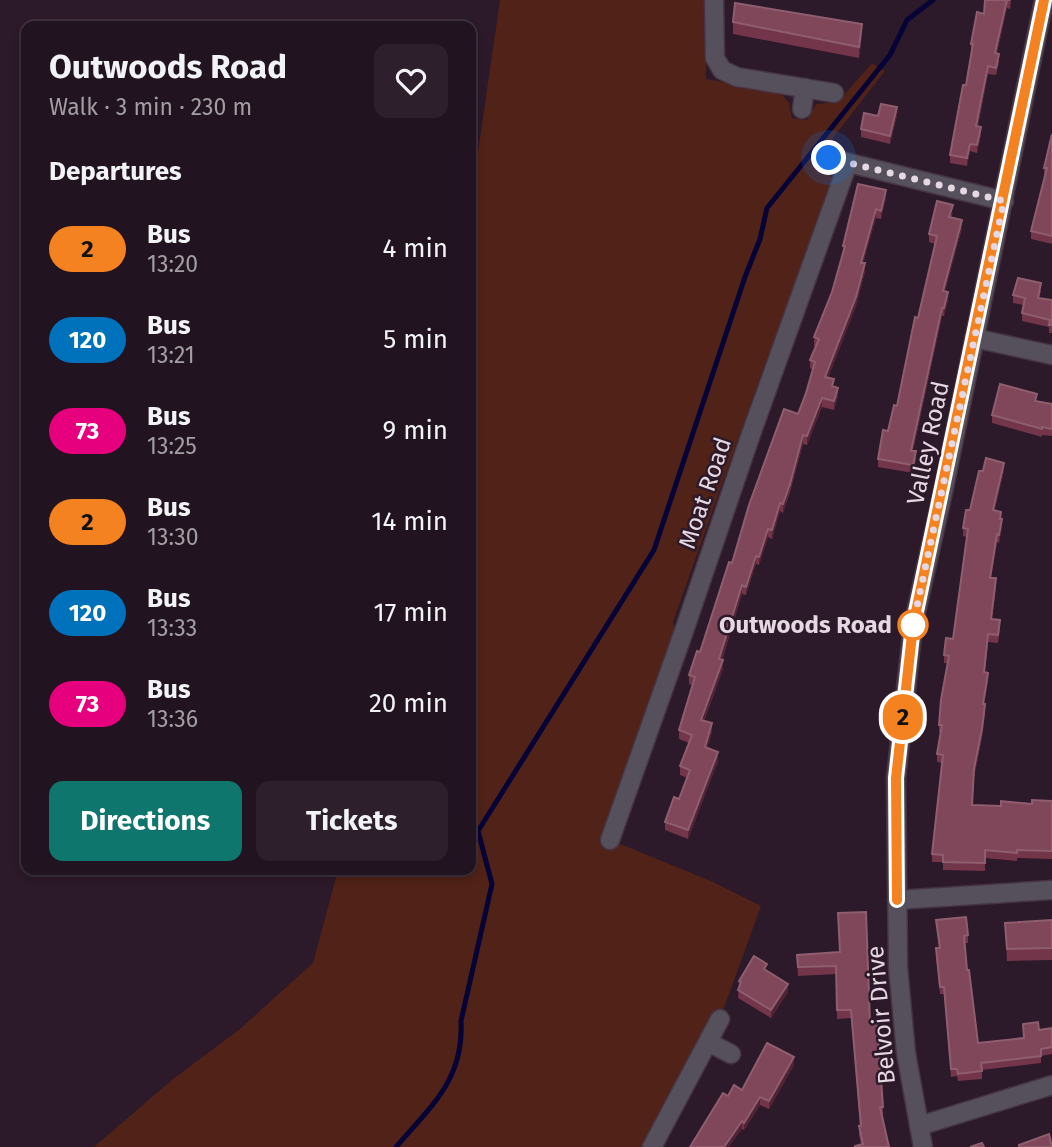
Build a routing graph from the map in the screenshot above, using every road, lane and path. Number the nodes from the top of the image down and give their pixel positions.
1 (714, 0) edge
2 (1044, 0) edge
3 (1045, 33) edge
4 (805, 89) junction
5 (835, 93) dead end
6 (803, 109) dead end
7 (829, 158) dead end
8 (848, 163) junction
9 (1004, 201) junction
10 (974, 338) junction
11 (1052, 355) edge
12 (610, 839) dead end
13 (1052, 890) edge
14 (897, 900) junction
15 (720, 1019) dead end
16 (708, 1042) junction
17 (731, 1054) dead end
18 (1052, 1085) edge
19 (919, 1126) junction
20 (652, 1147) edge
21 (923, 1147) edge

1 - 4 street
2 - 3 street, Valley Road
3 - 9 street, Valley Road
4 - 5 street
4 - 6 street
7 - 8 street
8 - 9 street
8 - 12 street, Moat Road
9 - 10 street, Valley Road
10 - 11 street
10 - 14 street, Valley Road
13 - 14 street
14 - 19 street, Belvoir Drive
15 - 16 street
16 - 17 street
16 - 20 street
18 - 19 street
19 - 21 street, Belvoir Drive

